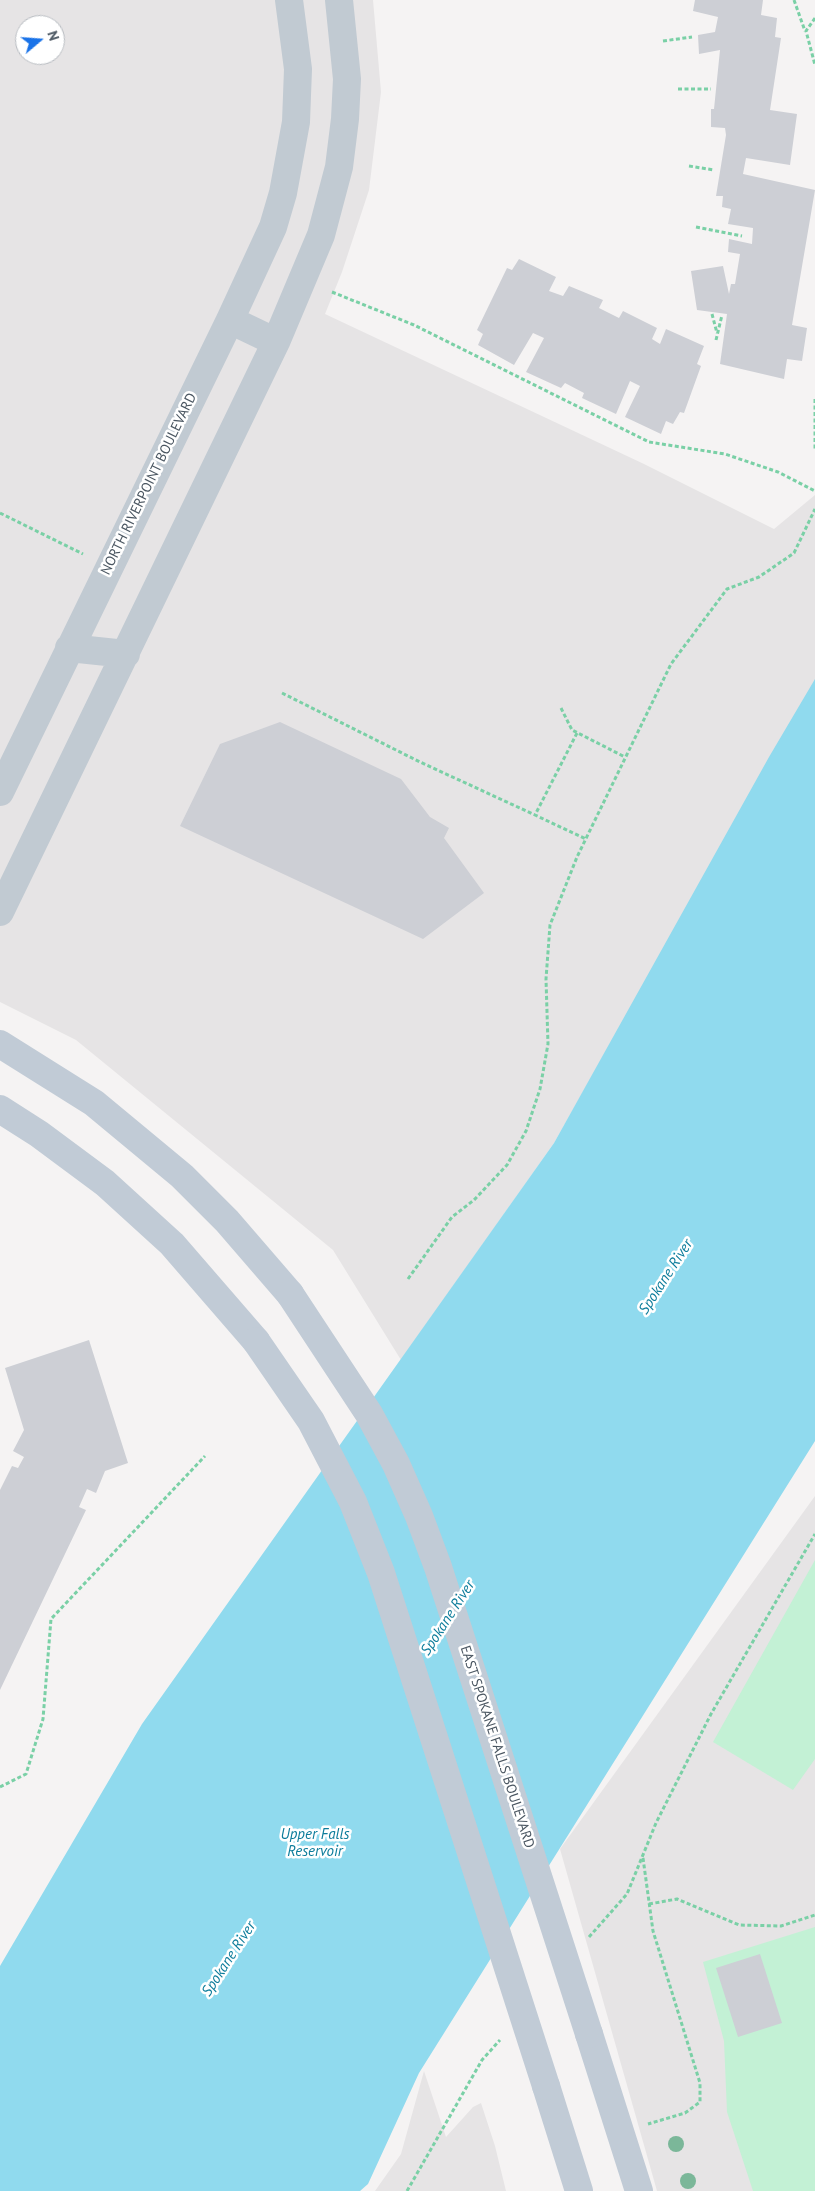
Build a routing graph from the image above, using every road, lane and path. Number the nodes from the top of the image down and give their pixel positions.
1 (289, 0) edge
2 (339, 0) edge
3 (794, 0) edge
4 (815, 18) edge
5 (806, 31) junction
6 (692, 37) dead end
7 (663, 41) dead end
8 (815, 65) edge
9 (678, 89) dead end
10 (711, 89) dead end
11 (689, 166) dead end
12 (714, 170) dead end
13 (696, 226) dead end
14 (742, 236) dead end
15 (332, 292) dead end
16 (712, 314) dead end
17 (722, 315) dead end
18 (230, 320) junction
19 (717, 333) junction
20 (716, 340) dead end
21 (276, 342) junction
22 (815, 399) edge
23 (815, 449) edge
24 (815, 490) edge
25 (815, 509) edge
26 (0, 514) edge
27 (109, 566) junction
28 (69, 648) junction
29 (126, 654) junction
30 (282, 693) dead end
31 (561, 708) dead end
32 (577, 733) junction
33 (625, 757) junction
34 (0, 792) edge
35 (535, 815) junction
36 (586, 839) junction
37 (0, 912) edge
38 (0, 1044) edge
39 (0, 1109) edge
40 (408, 1279) dead end
41 (205, 1456) dead end
42 (815, 1534) edge
43 (0, 1786) edge
44 (643, 1854) junction
45 (649, 1904) junction
46 (815, 1915) edge
47 (584, 1942) dead end
48 (501, 2038) dead end
49 (647, 2124) dead end
50 (407, 2191) edge
51 (579, 2191) edge
52 (639, 2191) edge

1 - 18 street, NORTH RIVERPOINT BOULEVARD
2 - 21 street
3 - 5 path
4 - 5 path
5 - 8 path
6 - 7 path
9 - 10 path
11 - 12 path
13 - 14 path
15 - 24 path
16 - 19 path
17 - 19 path
18 - 21 street
18 - 27 street, NORTH RIVERPOINT BOULEVARD
19 - 20 path
21 - 29 street
22 - 23 path
25 - 33 path
26 - 27 path
27 - 28 street, NORTH RIVERPOINT BOULEVARD
28 - 29 street
28 - 34 street, NORTH RIVERPOINT BOULEVARD
29 - 37 street
30 - 35 path
31 - 32 path
32 - 33 path
32 - 35 path
33 - 36 path
35 - 36 path
36 - 40 path
38 - 52 main road, EAST SPOKANE FALLS BOULEVARD, bridge
39 - 51 main road, bridge
41 - 43 path
42 - 44 path
44 - 45 path
44 - 47 path
45 - 46 path
45 - 49 path
48 - 50 path

